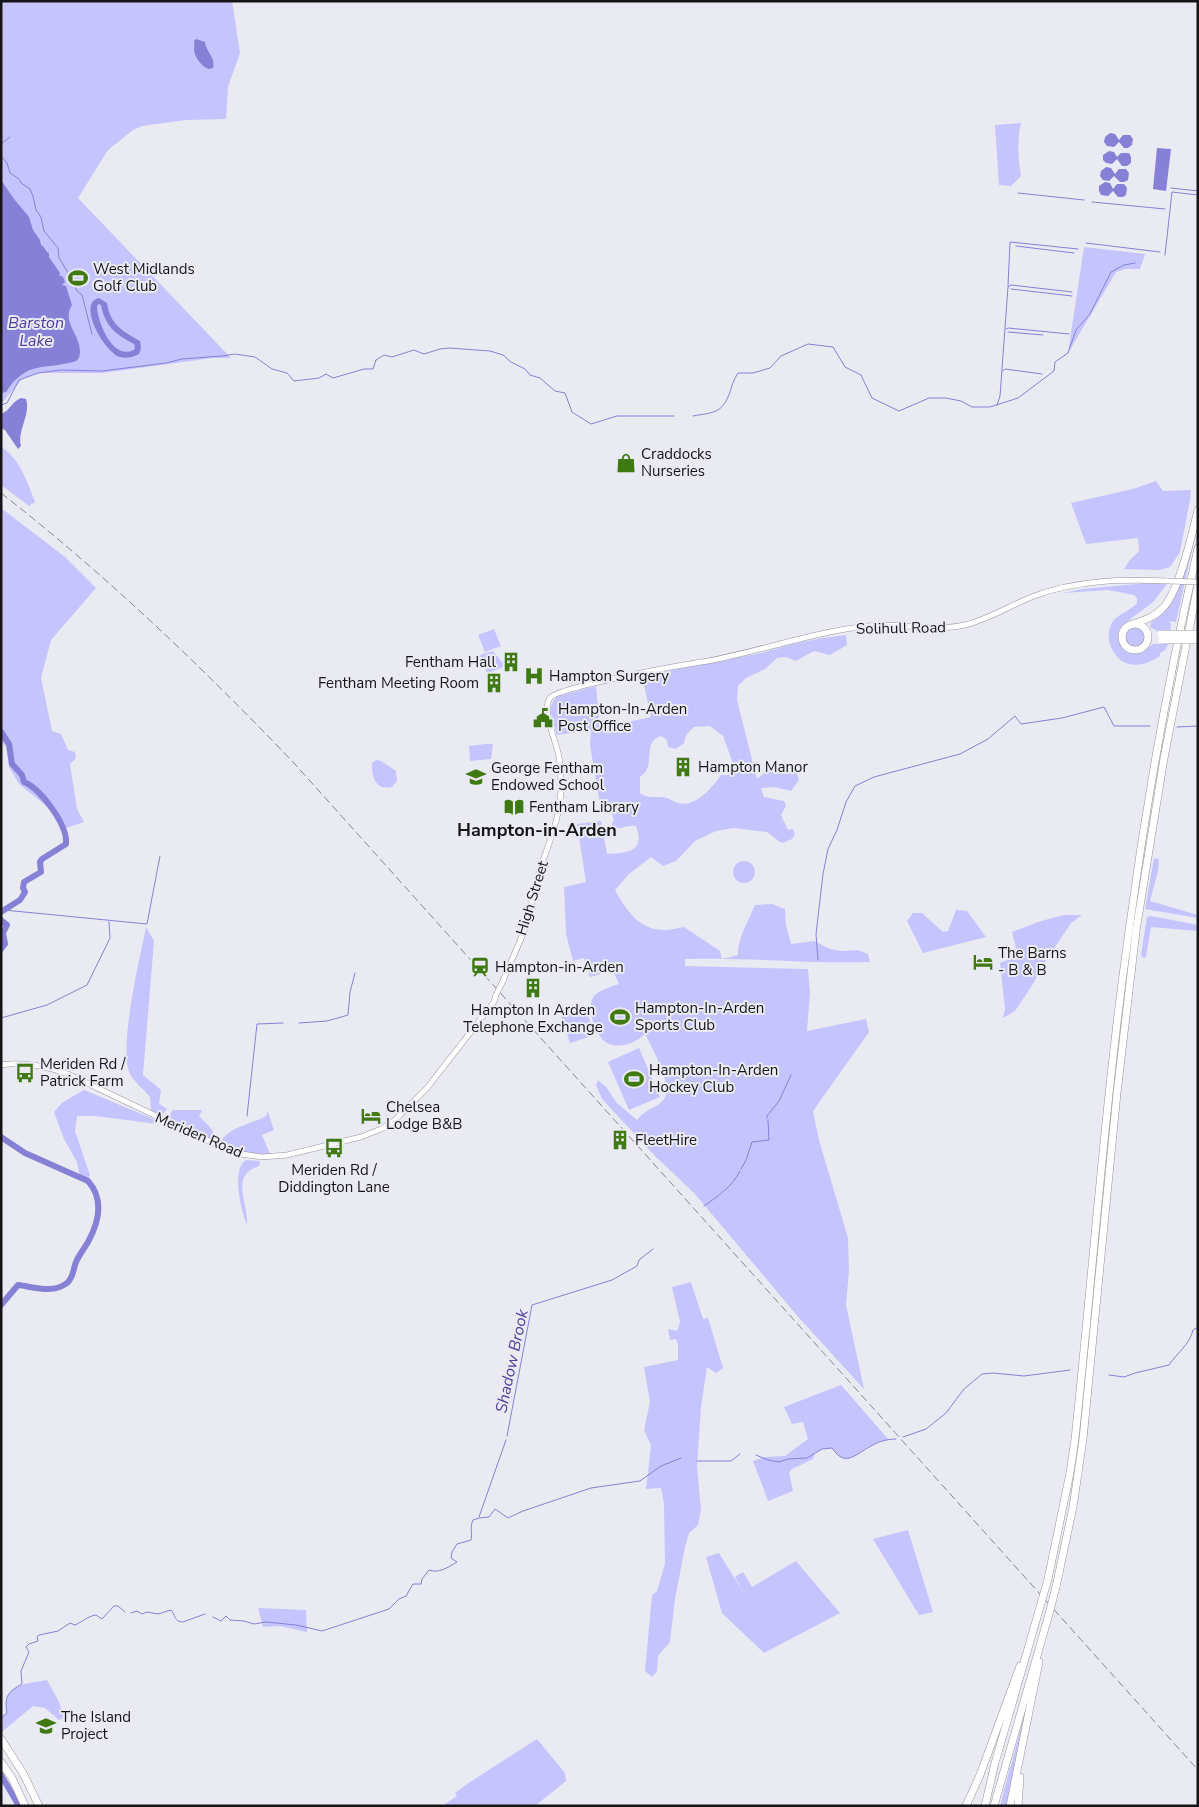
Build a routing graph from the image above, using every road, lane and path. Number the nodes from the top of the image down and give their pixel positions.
1 (1198, 510) edge
2 (1198, 548) edge
3 (1198, 583) edge
4 (1130, 624) junction
5 (1145, 628) junction
6 (1198, 634) edge
7 (1162, 637) junction
8 (1198, 640) edge
9 (1145, 646) junction
10 (548, 702) joint
11 (494, 1002) joint
12 (1, 1065) edge
13 (1037, 1619) junction
14 (1045, 1627) junction
15 (1027, 1725) junction
16 (1, 1739) edge
17 (1, 1762) edge
18 (25, 1806) edge
19 (39, 1806) edge
20 (966, 1806) edge
21 (985, 1806) edge
22 (994, 1806) edge
23 (1010, 1806) edge
24 (1018, 1806) edge

1 - 4 highway
2 - 13 highway, bridge
3 - 10 main road, Solihull Road, bridge
3 - 14 highway, bridge
4 - 5 highway
4 - 9 highway
5 - 7 highway
5 - 9 highway
6 - 7 highway, bridge
7 - 8 highway, bridge
7 - 9 highway
10 - 11 main road, High Street, bridge
11 - 12 main road, Meriden Road
13 - 20 highway
13 - 21 highway
14 - 15 highway
14 - 22 highway
15 - 23 highway
15 - 24 highway
16 - 19 highway
17 - 18 highway

